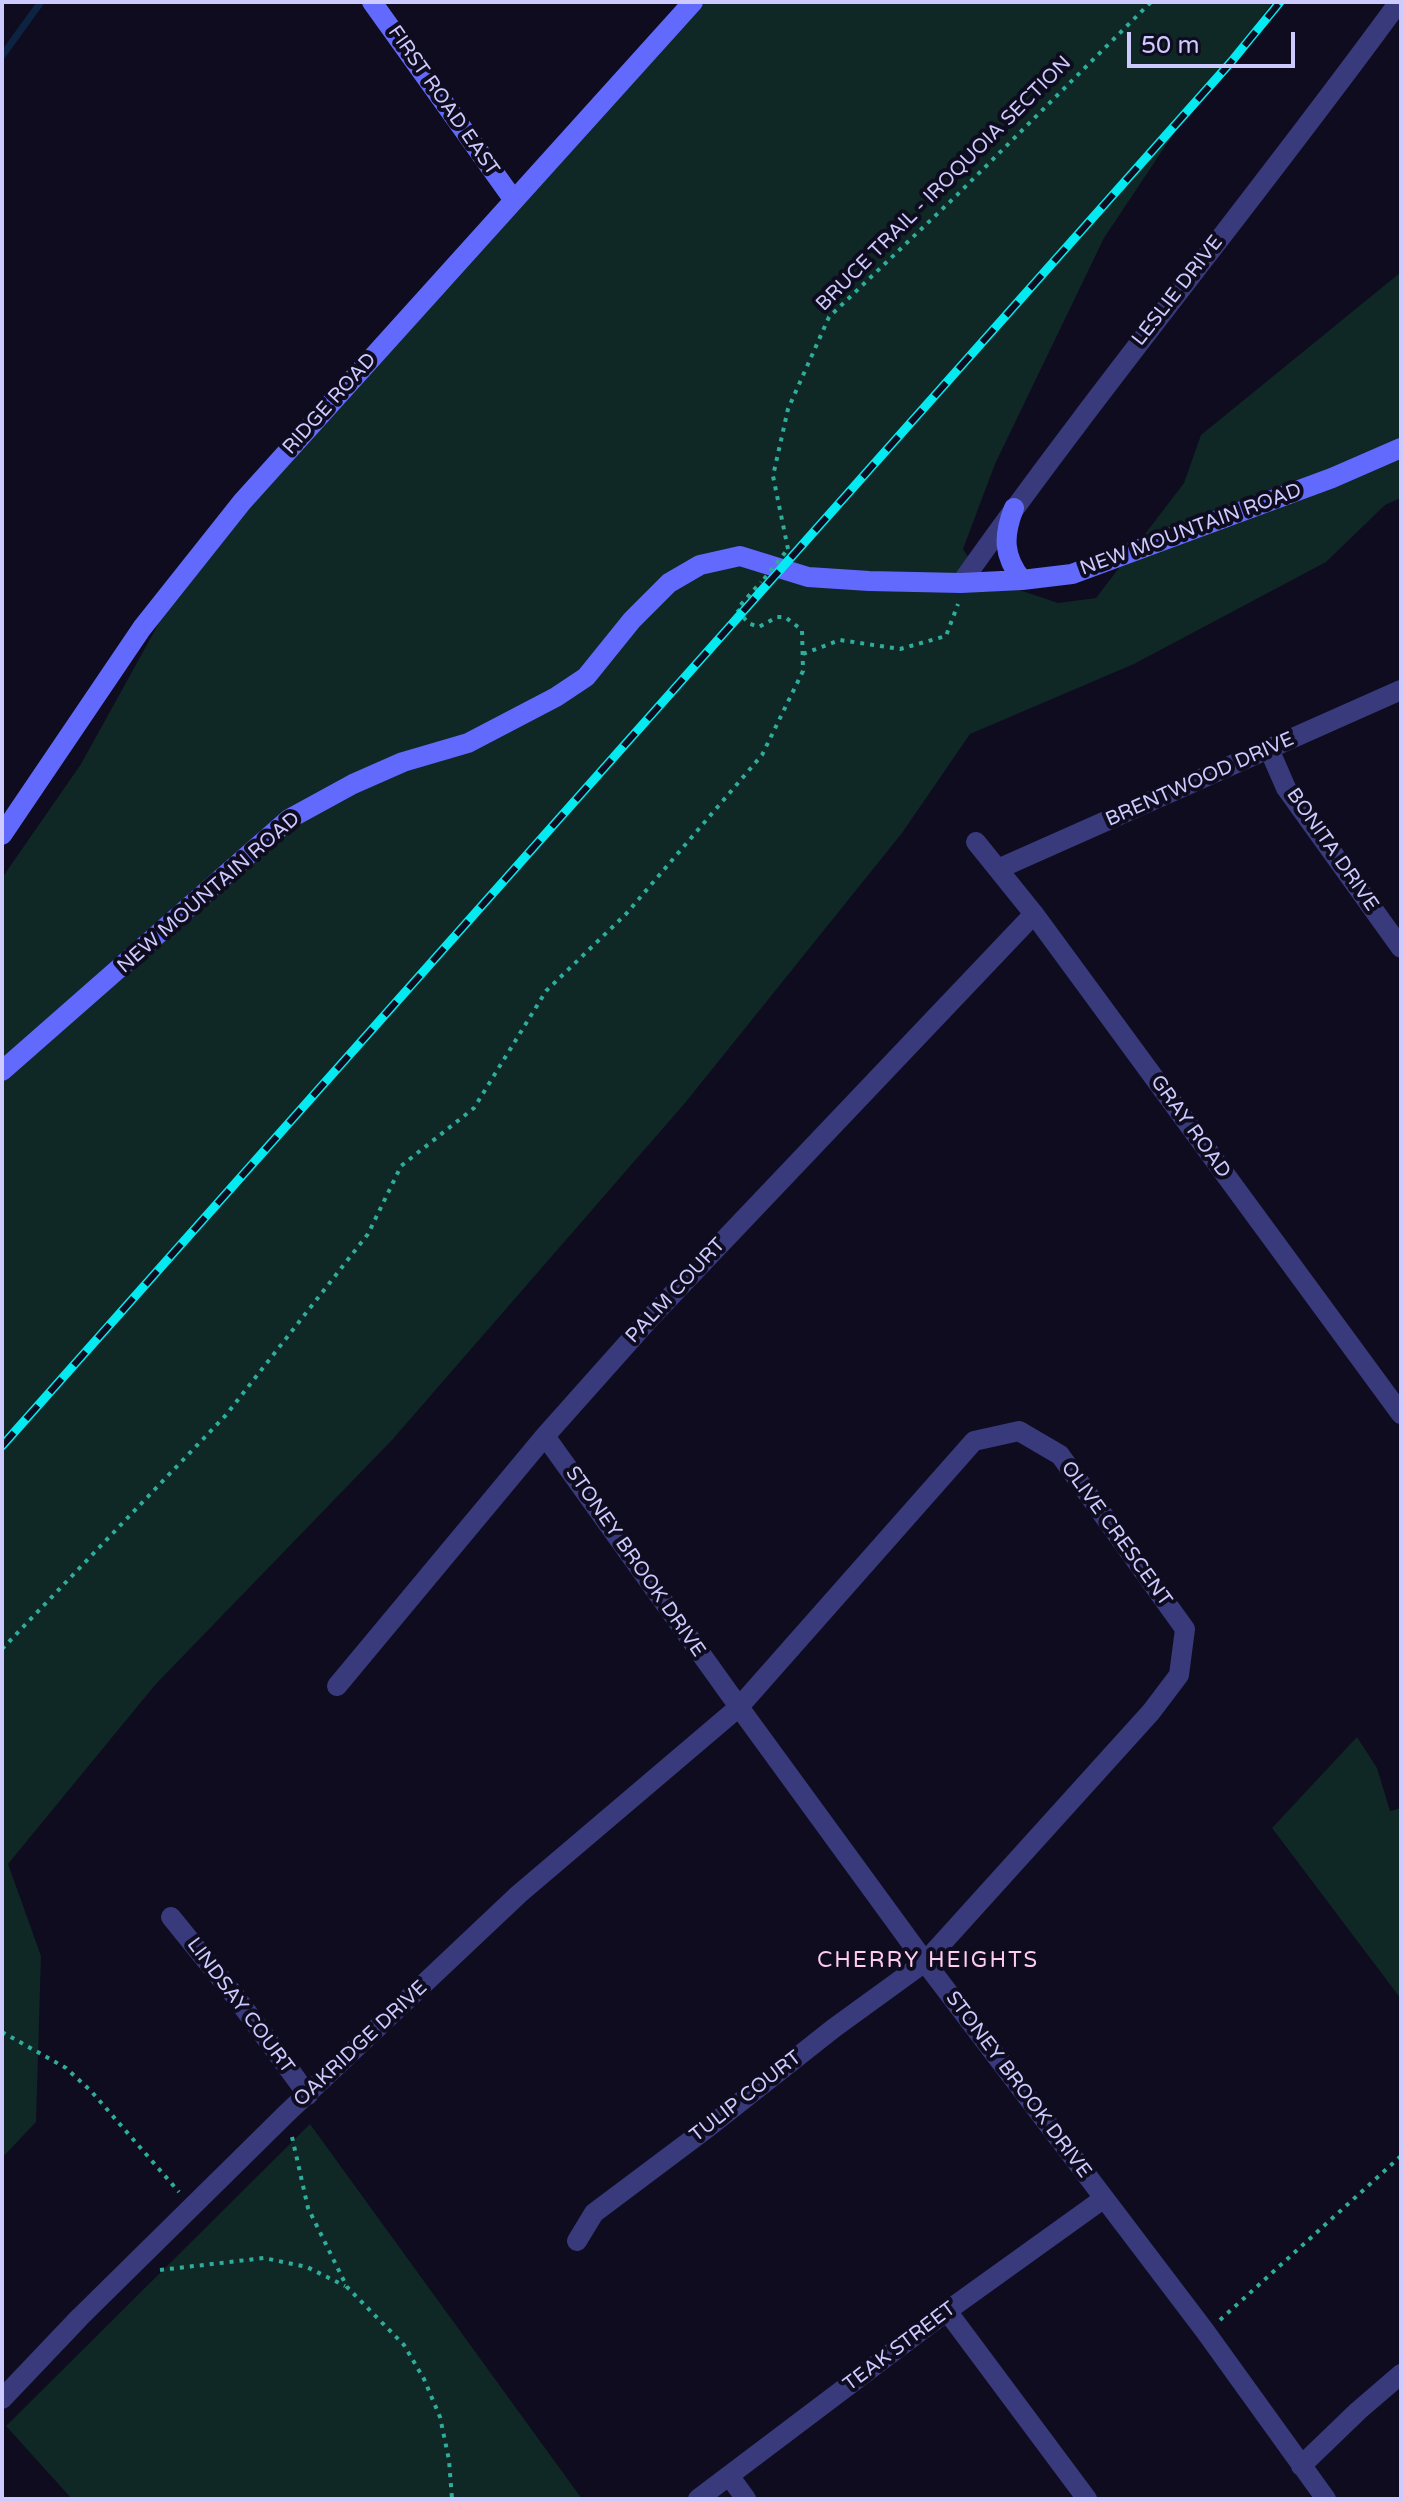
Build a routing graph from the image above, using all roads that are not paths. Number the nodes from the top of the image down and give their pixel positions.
1 (372, 2) edge
2 (693, 2) edge
3 (1399, 2) edge
4 (513, 199) junction
5 (1401, 448) edge
6 (1014, 508) junction
7 (1022, 580) junction
8 (964, 583) junction
9 (1401, 690) edge
10 (1269, 749) junction
11 (2, 835) edge
12 (976, 842) dead end
13 (998, 869) junction
14 (1034, 914) junction
15 (1401, 948) edge
16 (2, 1071) edge
17 (1401, 1414) edge
18 (545, 1436) junction
19 (337, 1686) dead end
20 (739, 1707) junction
21 (171, 1917) dead end
22 (925, 1962) junction
23 (308, 2095) junction
24 (1103, 2199) junction
25 (577, 2241) dead end
26 (947, 2311) junction
27 (1401, 2374) edge
28 (2, 2399) edge
29 (1301, 2466) junction
30 (730, 2477) junction
31 (698, 2499) edge
32 (746, 2499) edge
33 (1087, 2499) edge
34 (1326, 2499) edge

1 - 4 main road, FIRST ROAD EAST
2 - 4 main road, RIDGE ROAD
3 - 6 street, LESLIE DRIVE
4 - 11 main road, RIDGE ROAD
5 - 7 main road, NEW MOUNTAIN ROAD
6 - 7 main road
6 - 8 street, LESLIE DRIVE
7 - 8 main road, NEW MOUNTAIN ROAD
8 - 16 main road, NEW MOUNTAIN ROAD
9 - 10 street, BRENTWOOD DRIVE
10 - 13 street, BRENTWOOD DRIVE
10 - 15 street, BONITA DRIVE
12 - 13 street, GRAY ROAD
13 - 14 street, GRAY ROAD
14 - 17 street, GRAY ROAD
14 - 18 street, PALM COURT
18 - 19 street, PALM COURT
18 - 20 street, STONEY BROOK DRIVE
20 - 22 street, STONEY BROOK DRIVE
20 - 22 street, OLIVE CRESCENT
20 - 23 street, OAKRIDGE DRIVE
21 - 23 street, LINDSAY COURT
22 - 24 street, STONEY BROOK DRIVE
22 - 25 street, TULIP COURT
23 - 28 street, OAKRIDGE DRIVE
24 - 26 street, TEAK STREET
24 - 29 street, STONEY BROOK DRIVE
26 - 30 street, TEAK STREET
26 - 33 street
27 - 29 street
29 - 34 street, STONEY BROOK DRIVE
30 - 31 street, TEAK STREET
30 - 32 street

